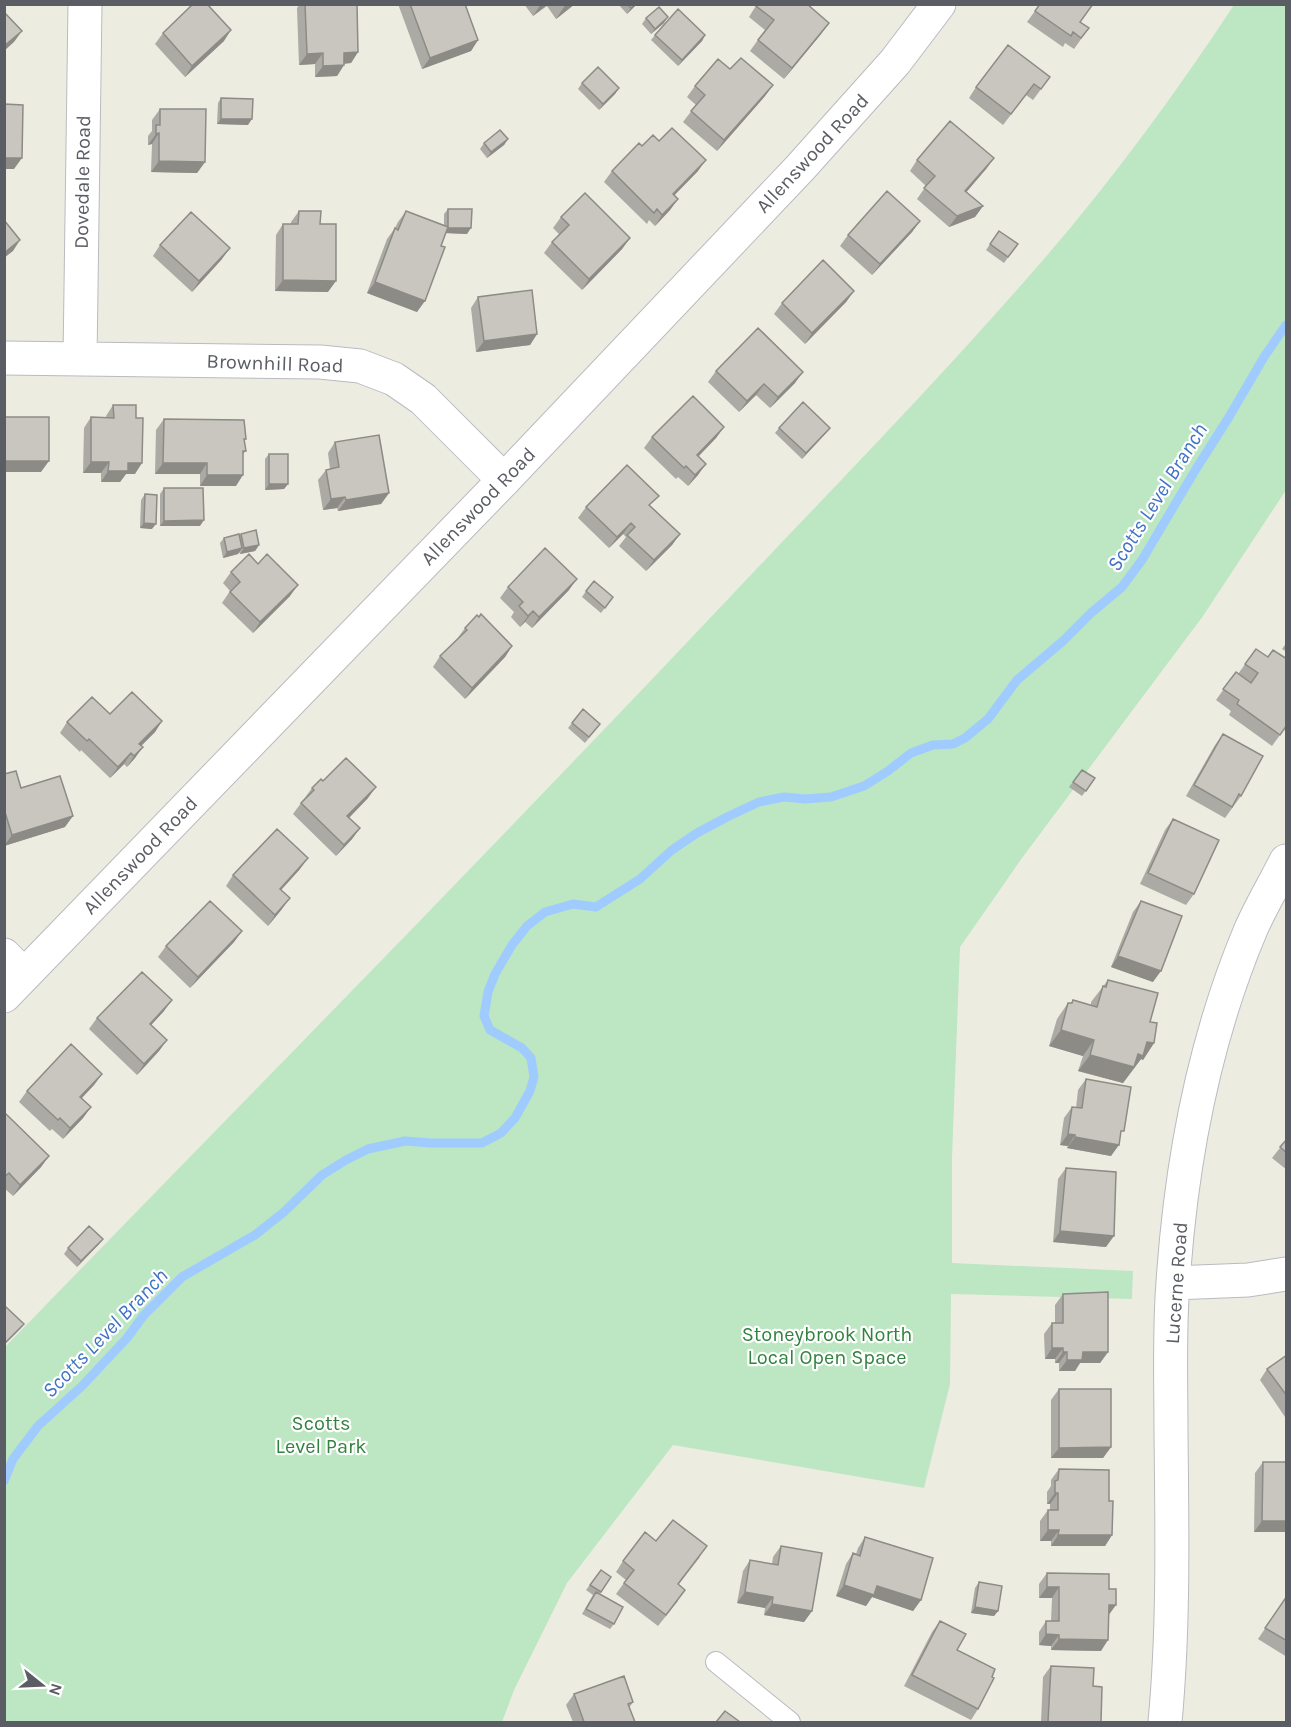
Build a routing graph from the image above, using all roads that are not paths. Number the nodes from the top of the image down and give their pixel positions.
1 (85, 4) edge
2 (939, 4) edge
3 (4, 358) edge
4 (80, 359) junction
5 (504, 480) junction
6 (1287, 861) edge
7 (11, 975) edge
8 (1287, 1274) edge
9 (1173, 1282) junction
10 (716, 1662) dead end
11 (790, 1722) edge
12 (1165, 1722) edge

1 - 4 street, Dovedale Road
2 - 5 street, Allenswood Road
3 - 4 street, Brownhill Road
4 - 5 street, Brownhill Road
5 - 7 street, Allenswood Road
6 - 9 street, Lucerne Road
8 - 9 street
9 - 12 street, Lucerne Road
10 - 11 lane

